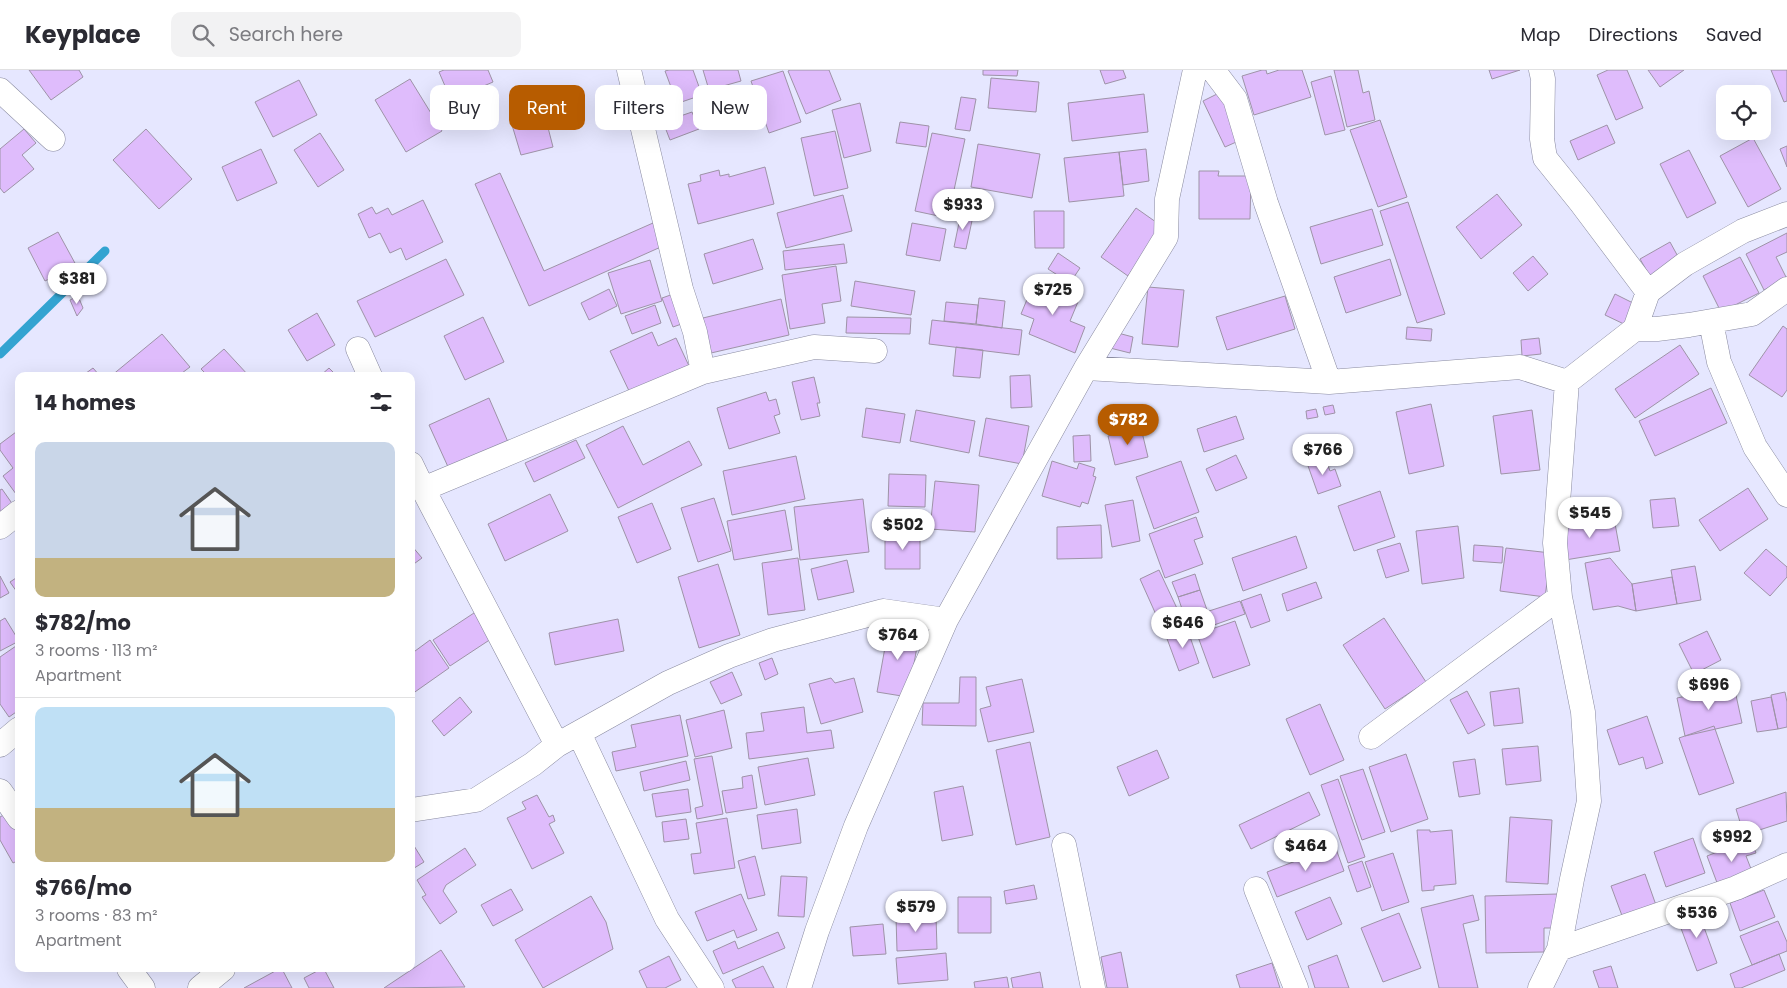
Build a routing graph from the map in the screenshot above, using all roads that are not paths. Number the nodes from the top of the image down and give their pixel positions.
1 (628, 70) edge
2 (1195, 70) edge
3 (1213, 70) edge
4 (1541, 70) edge
5 (0, 90) edge
6 (53, 139) dead end
7 (1787, 214) edge
8 (1787, 289) edge
9 (1648, 292) junction
10 (1711, 322) junction
11 (1635, 329) junction
12 (358, 349) dead end
13 (875, 351) dead end
14 (1086, 368) junction
15 (368, 372) edge
16 (703, 372) junction
17 (1329, 382) junction
18 (1568, 382) junction
19 (415, 472) edge
20 (423, 489) junction
21 (1787, 495) edge
22 (15, 515) edge
23 (0, 527) edge
24 (1560, 597) junction
25 (946, 620) junction
26 (15, 732) edge
27 (579, 733) junction
28 (1371, 737) dead end
29 (0, 745) edge
30 (557, 745) junction
31 (0, 791) edge
32 (415, 809) edge
33 (15, 812) edge
34 (1064, 845) dead end
35 (1787, 865) edge
36 (1256, 889) dead end
37 (1559, 949) junction
38 (131, 972) edge
39 (219, 972) edge
40 (143, 988) edge
41 (200, 988) edge
42 (712, 988) edge
43 (800, 988) edge
44 (1093, 988) edge
45 (1296, 988) edge
46 (1540, 988) edge

1 - 16 street
2 - 14 street
3 - 17 street
4 - 9 street
5 - 6 street
7 - 9 street
8 - 10 street
9 - 11 street
10 - 11 street
10 - 21 street
11 - 18 street
12 - 15 street
13 - 16 street
14 - 17 street
14 - 25 street
16 - 20 street
17 - 18 street
18 - 24 street
19 - 20 street
20 - 30 street
22 - 23 street
24 - 28 street
24 - 37 street
25 - 27 street
25 - 43 street
26 - 29 street
27 - 30 street
27 - 42 street
30 - 32 street
31 - 33 street
34 - 44 street
35 - 37 street
36 - 45 street
37 - 46 street
38 - 40 street
39 - 41 street

